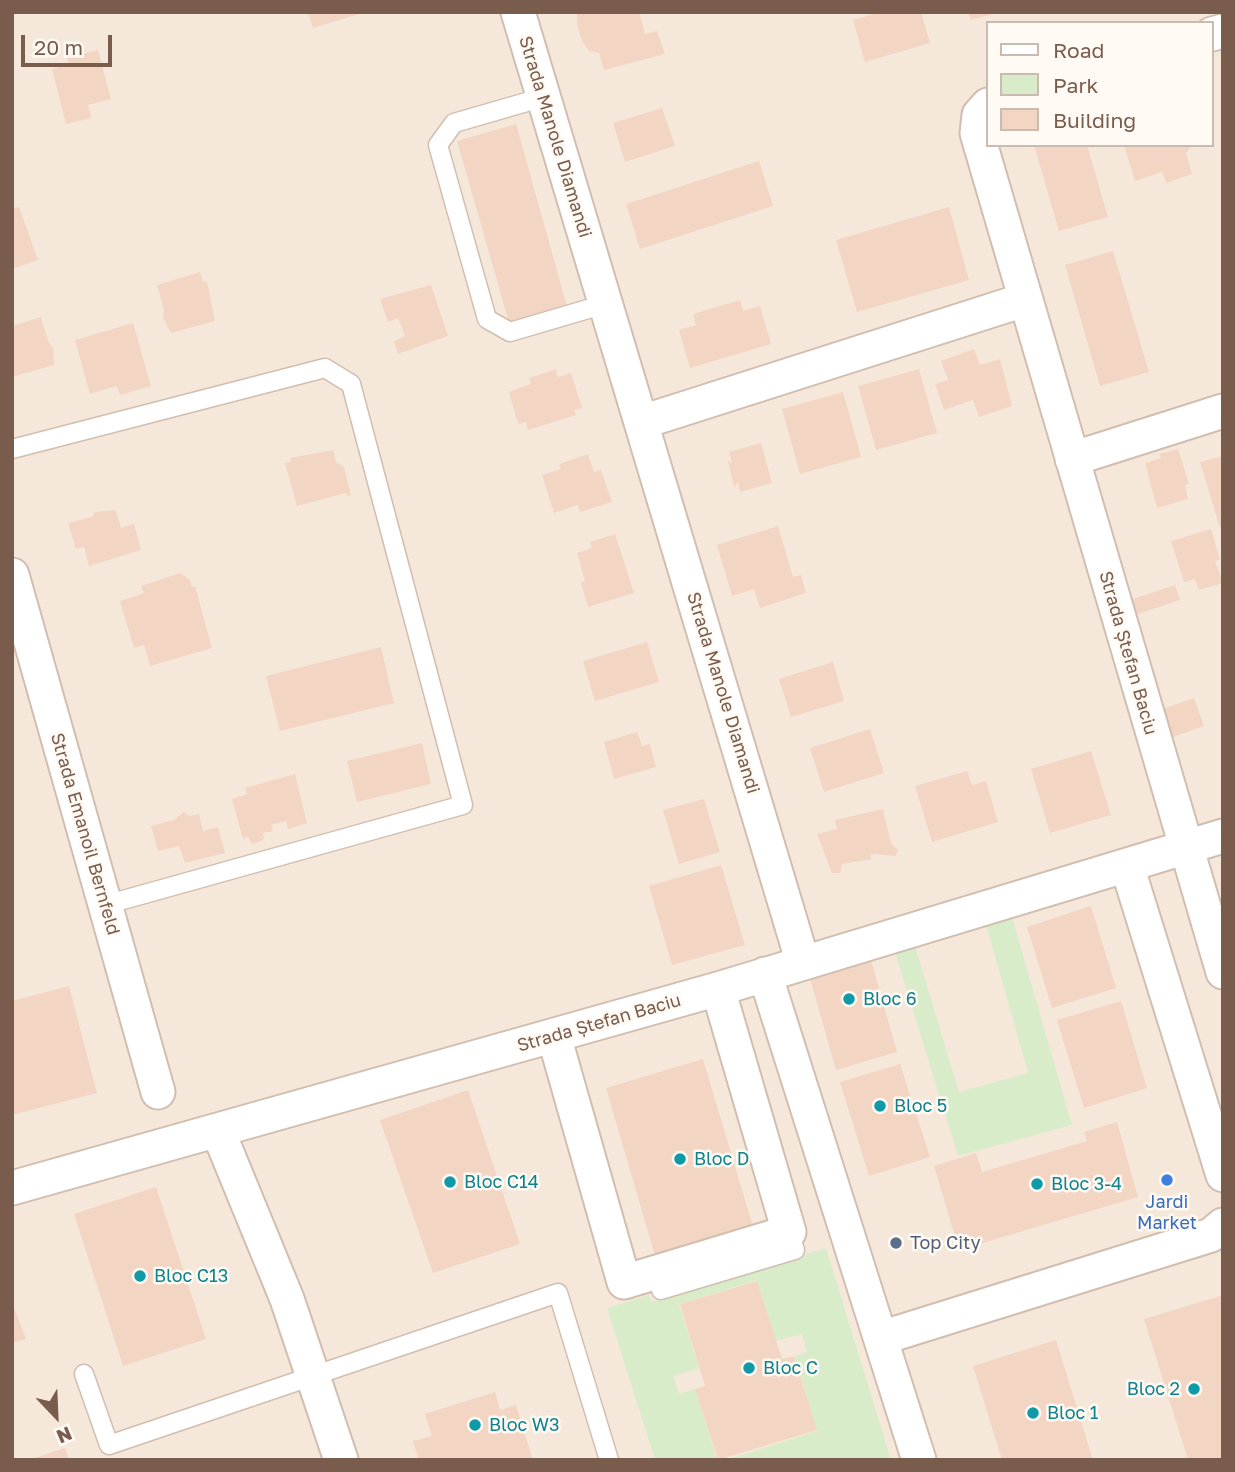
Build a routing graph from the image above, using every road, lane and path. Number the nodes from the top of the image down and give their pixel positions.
1 (518, 12) edge
2 (544, 97) junction
3 (986, 107) edge
4 (1024, 300) junction
5 (606, 304) junction
6 (1223, 411) edge
7 (642, 422) junction
8 (12, 449) edge
9 (1072, 459) junction
10 (12, 575) edge
11 (1223, 836) edge
12 (1184, 848) junction
13 (1127, 866) junction
14 (105, 905) junction
15 (803, 962) junction
16 (1223, 972) edge
17 (765, 974) junction
18 (718, 989) junction
19 (554, 1036) junction
20 (158, 1092) dead end
21 (218, 1131) junction
22 (1223, 1175) edge
23 (12, 1188) edge
24 (1223, 1226) edge
25 (789, 1233) junction
26 (661, 1290) dead end
27 (881, 1338) junction
28 (84, 1374) dead end
29 (313, 1376) junction
30 (341, 1460) edge
31 (609, 1460) edge
32 (919, 1460) edge

1 - 2 street, Strada Manole Diamandi
2 - 5 street, Strada Manole Diamandi
2 - 5 lane
3 - 4 street, Strada Ștefan Baciu
4 - 7 street
4 - 9 street, Strada Ștefan Baciu
5 - 7 street, Strada Manole Diamandi
6 - 9 street
7 - 15 street, Strada Manole Diamandi
8 - 14 lane
9 - 12 street, Strada Ștefan Baciu
10 - 14 street, Strada Emanoil Bernfeld
11 - 12 street, Strada Ștefan Baciu
12 - 13 street, Strada Ștefan Baciu
12 - 16 street
13 - 15 street, Strada Ștefan Baciu
13 - 22 street
14 - 20 street, Strada Emanoil Bernfeld
15 - 17 street, Strada Ștefan Baciu
17 - 18 street, Strada Ștefan Baciu
17 - 27 street
18 - 19 street, Strada Ștefan Baciu
18 - 25 street
19 - 21 street, Strada Ștefan Baciu
19 - 25 street
21 - 23 street, Strada Ștefan Baciu
21 - 29 street
24 - 27 street
25 - 26 lane
27 - 32 street
28 - 29 lane
29 - 30 street
29 - 31 lane

